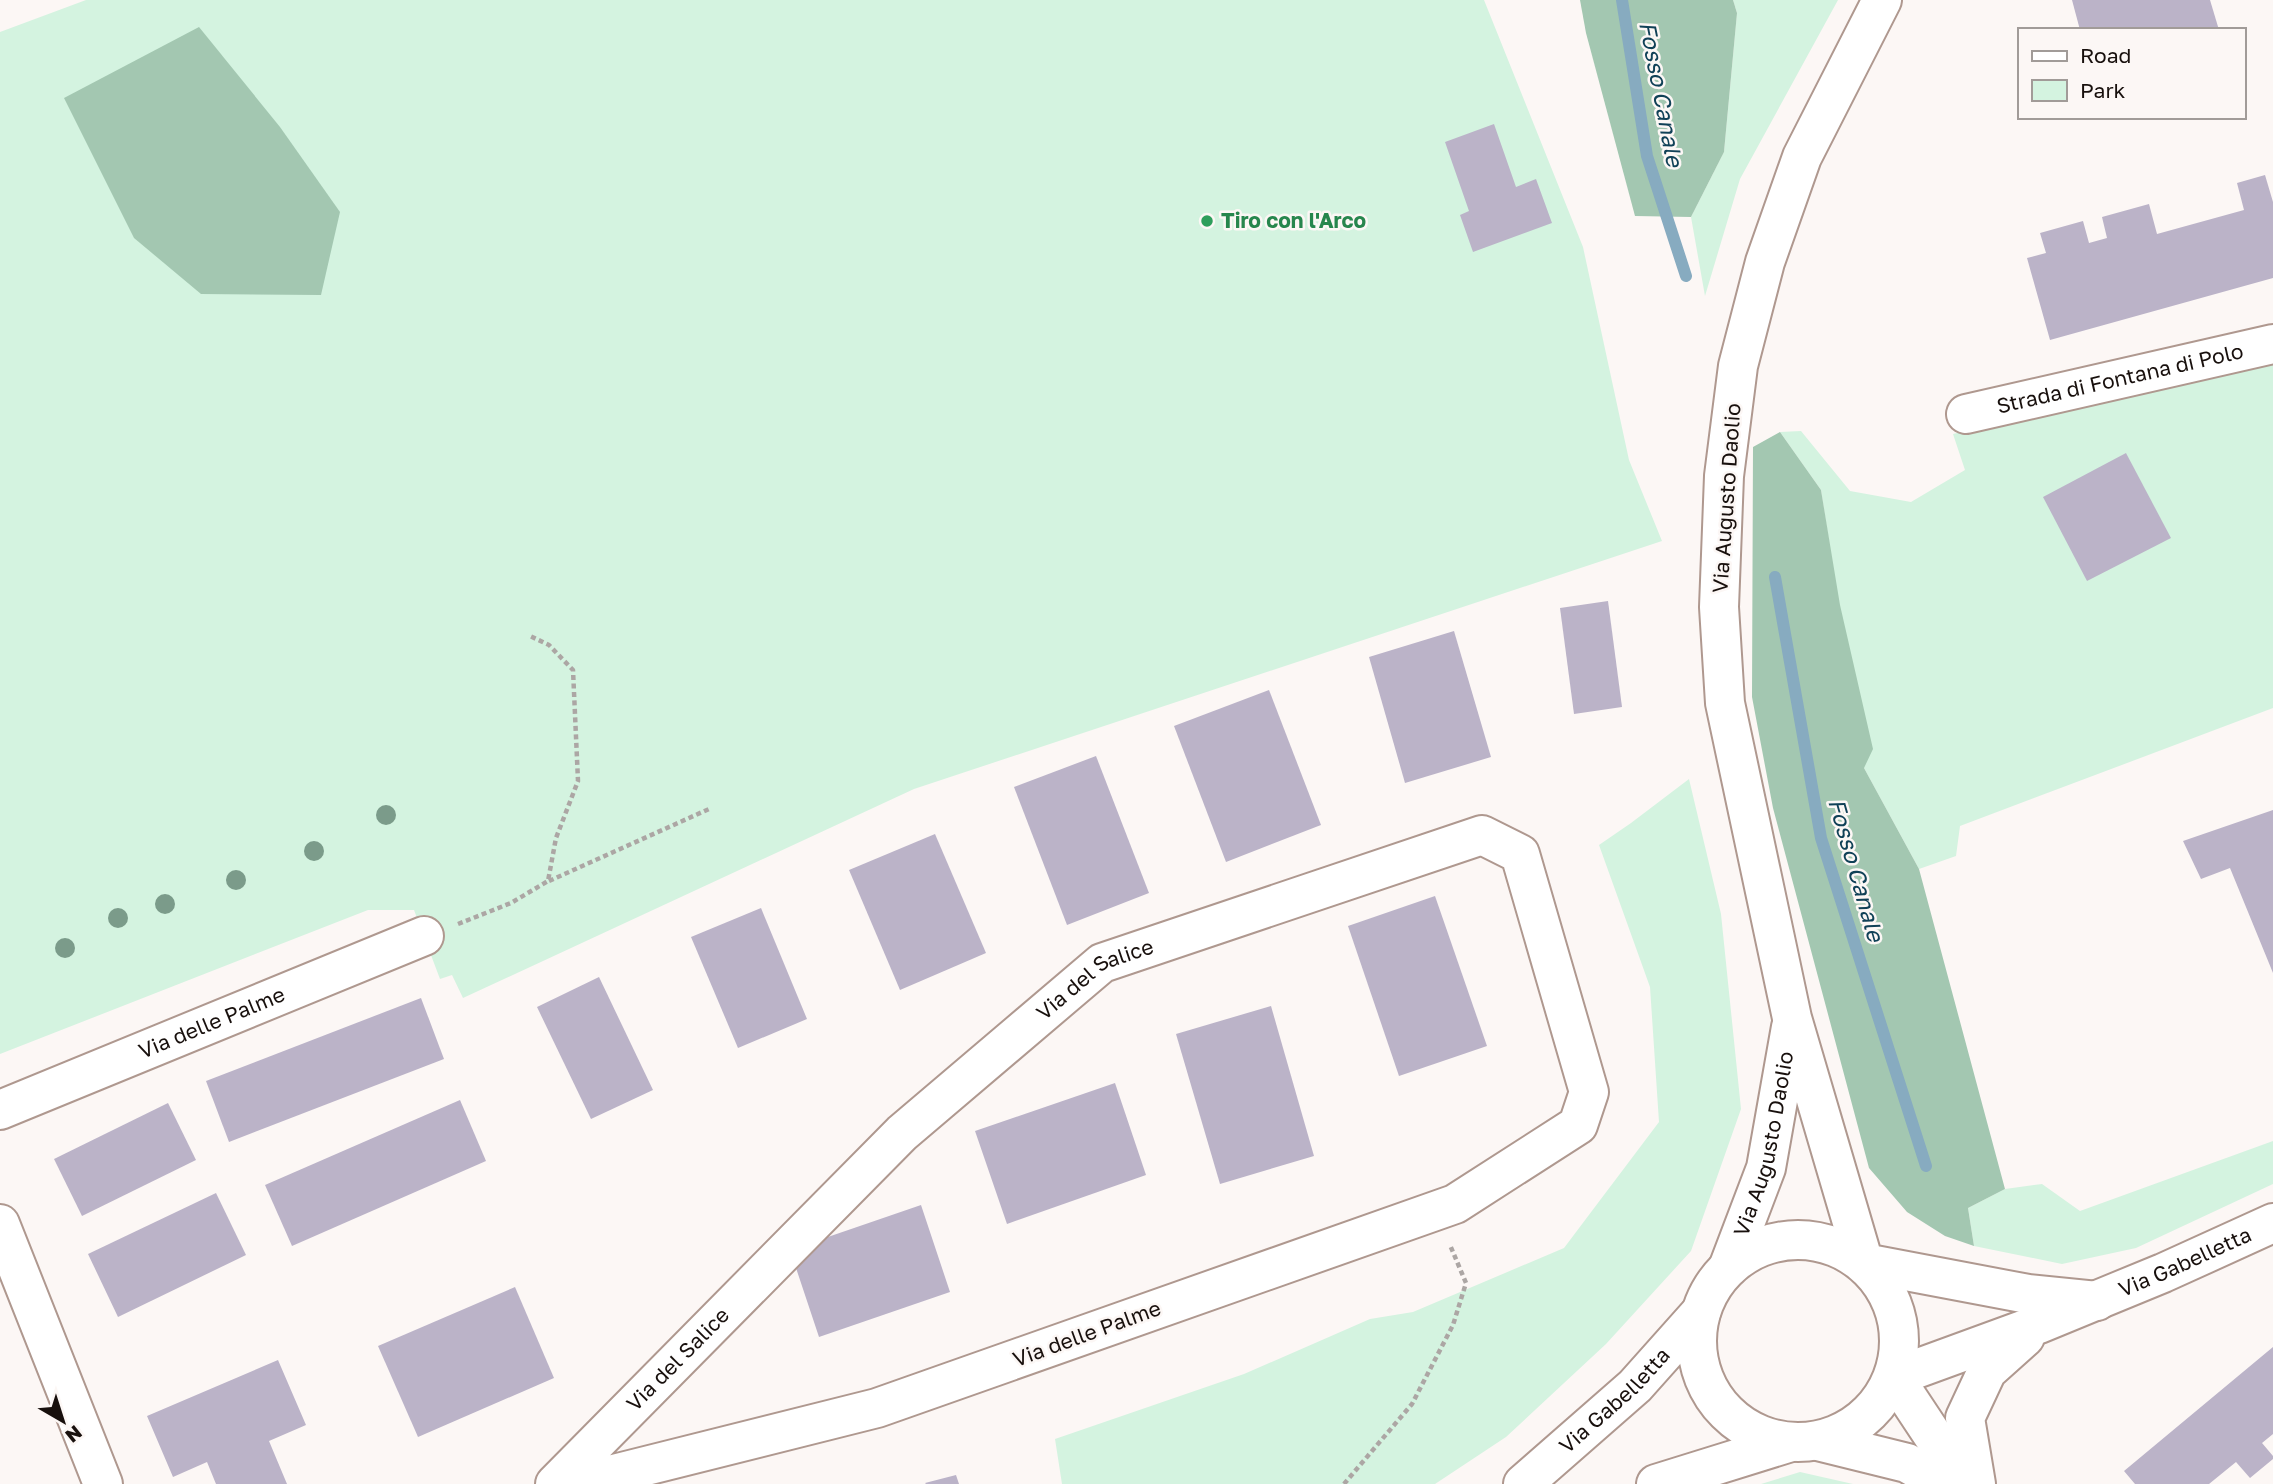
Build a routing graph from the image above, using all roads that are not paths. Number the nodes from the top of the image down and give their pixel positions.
1 (1882, 0) edge
2 (2273, 344) edge
3 (1966, 414) dead end
4 (424, 936) road end
5 (1792, 1018) junction
6 (0, 1110) edge
7 (1578, 1125) joint
8 (1841, 1184) junction
9 (2273, 1223) edge
10 (0, 1224) edge
11 (1864, 1263) junction
12 (1728, 1268) junction
13 (1963, 1282) junction
14 (2097, 1301) junction
15 (1701, 1312) junction
16 (2039, 1324) junction
17 (1894, 1377) junction
18 (1804, 1441) junction
19 (103, 1484) edge
20 (555, 1484) edge
21 (574, 1484) edge
22 (1523, 1484) edge
23 (1656, 1484) edge
24 (1943, 1484) edge
25 (1965, 1484) edge
26 (1976, 1484) edge

1 - 5 street, Via Augusto Daolio
2 - 3 street, Strada di Fontana di Polo
4 - 6 street, Via delle Palme
5 - 8 street, Via Augusto Daolio
5 - 12 street, Via Augusto Daolio
7 - 20 street, Via del Salice
7 - 21 street, Via delle Palme
8 - 11 street, Via Augusto Daolio
8 - 13 street, Via Gabelletta
9 - 14 street, Via Gabelletta
10 - 19 street
11 - 12 street
11 - 13 street, Via Gabelletta
11 - 17 street
12 - 15 street
13 - 14 street, Via Gabelletta
14 - 16 street, Via Gabelletta
15 - 18 street
15 - 22 street, Via Gabelletta
16 - 17 street, Via Gabelletta
16 - 26 street
17 - 18 street
17 - 25 street
18 - 23 street
18 - 24 street

